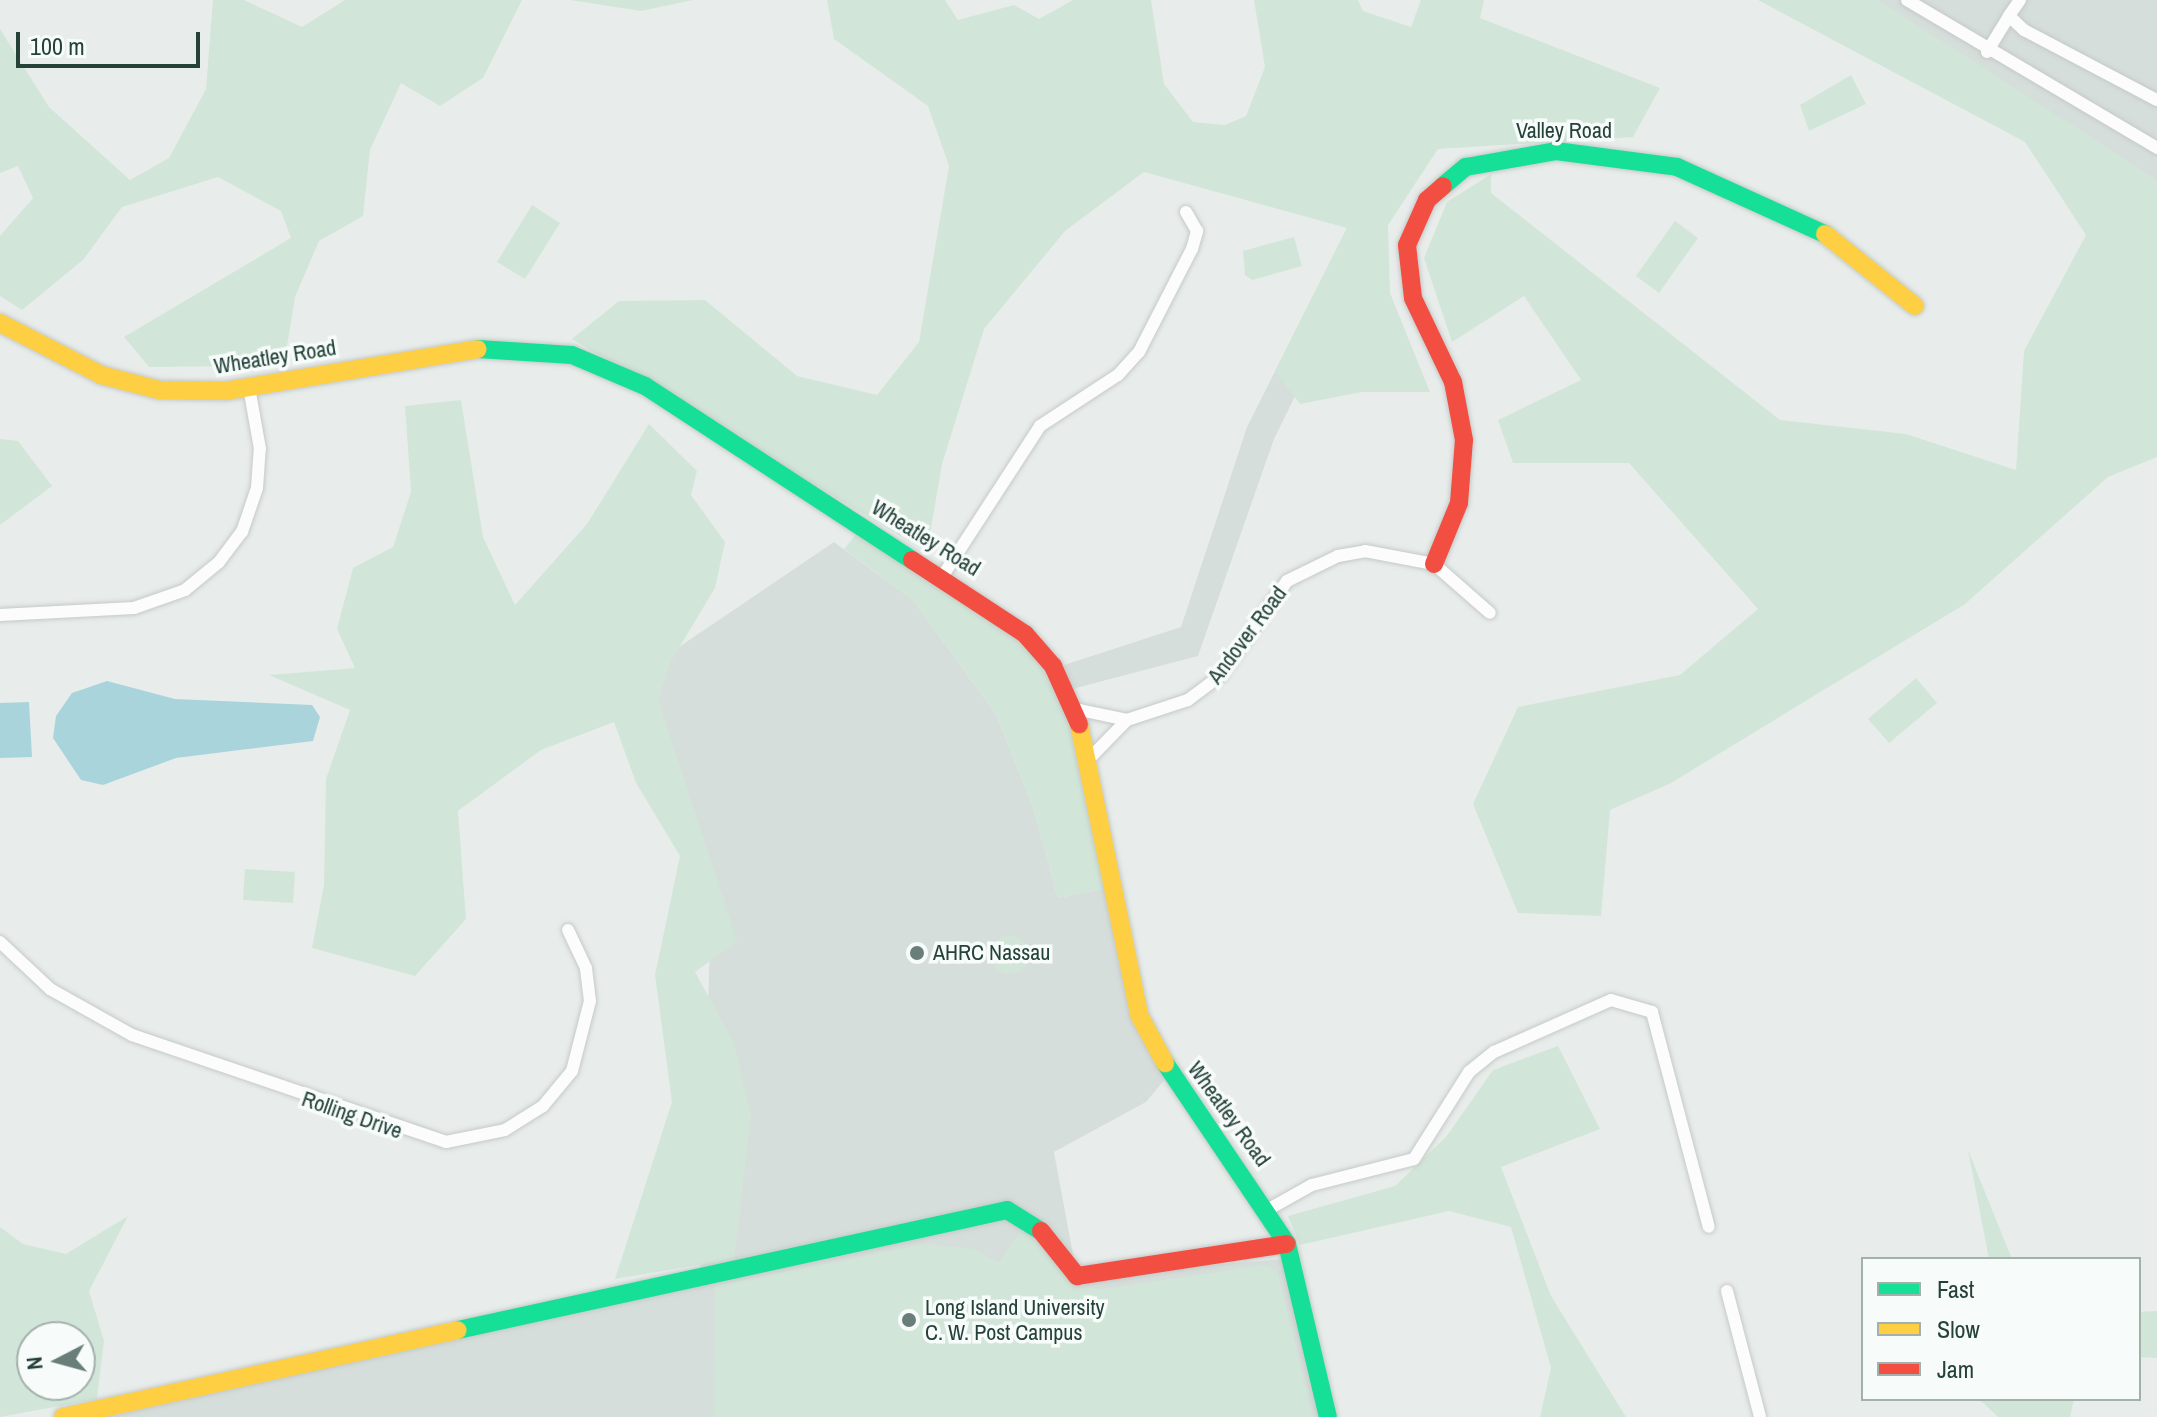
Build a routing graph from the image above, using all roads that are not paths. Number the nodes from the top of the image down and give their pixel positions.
1 (1907, 0) edge
2 (2020, 0) edge
3 (2009, 16) junction
4 (1987, 52) junction
5 (2157, 100) edge
6 (2157, 148) edge
7 (1186, 212) dead end
8 (1915, 306) dead end
9 (0, 323) edge
10 (249, 387) junction
11 (1434, 564) junction
12 (942, 577) junction
13 (1490, 613) dead end
14 (0, 615) edge
15 (1075, 709) junction
16 (1127, 720) junction
17 (1088, 761) junction
18 (568, 930) dead end
19 (0, 942) edge
20 (1269, 1209) junction
21 (1709, 1227) dead end
22 (1287, 1244) junction
23 (1727, 1291) dead end
24 (63, 1417) edge
25 (1328, 1417) edge
26 (1760, 1417) edge

1 - 4 street
2 - 3 street
3 - 4 street
3 - 5 street
4 - 6 street
7 - 12 street
8 - 11 street, Valley Road
9 - 10 street, Wheatley Road
10 - 12 street, Wheatley Road
10 - 14 street
11 - 13 street
11 - 16 street, Andover Road
12 - 15 street, Wheatley Road
15 - 16 street
15 - 17 street, Wheatley Road
16 - 17 street, Andover Road
17 - 20 street, Wheatley Road
18 - 19 street, Rolling Drive
20 - 21 street
20 - 22 street, Wheatley Road
22 - 24 street
22 - 25 street, Wheatley Road
23 - 26 street

